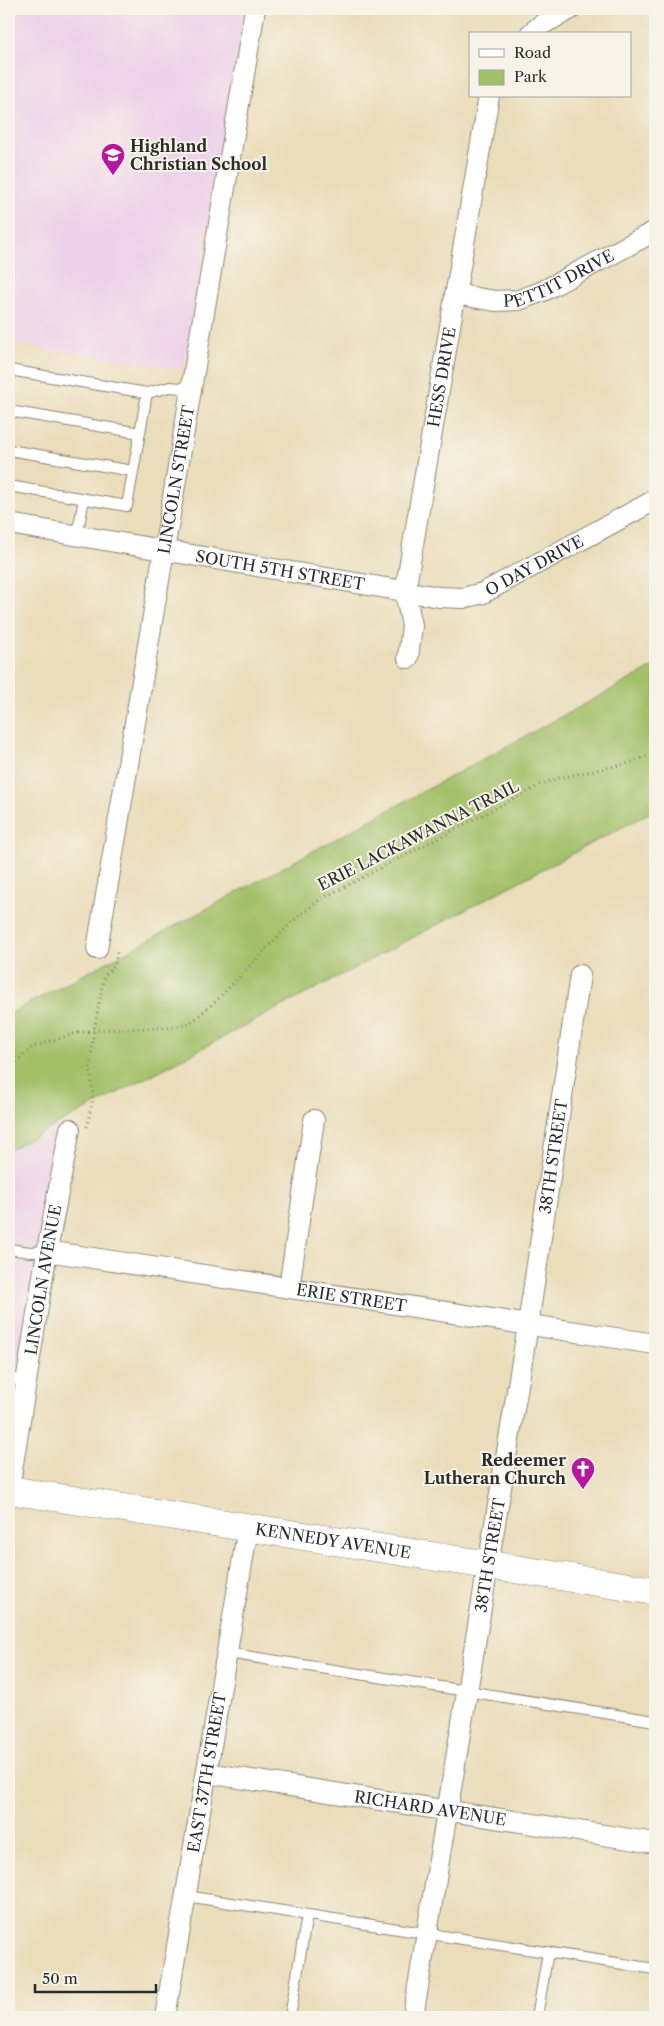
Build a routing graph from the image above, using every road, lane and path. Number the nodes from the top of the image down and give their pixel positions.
1 (255, 9) edge
2 (571, 9) edge
3 (532, 32) edge
4 (489, 98) edge
5 (655, 231) edge
6 (455, 294) junction
7 (9, 370) edge
8 (191, 389) junction
9 (147, 393) junction
10 (9, 412) edge
11 (140, 433) junction
12 (9, 450) edge
13 (133, 471) junction
14 (9, 486) edge
15 (84, 499) junction
16 (655, 500) edge
17 (9, 524) edge
18 (77, 536) junction
19 (164, 551) junction
20 (405, 592) junction
21 (408, 658) dead end
22 (655, 754) edge
23 (97, 949) dead end
24 (117, 952) dead end
25 (580, 975) dead end
26 (94, 1031) junction
27 (9, 1069) edge
28 (314, 1120) dead end
29 (70, 1129) joint
30 (9, 1249) edge
31 (47, 1251) junction
32 (289, 1288) junction
33 (528, 1325) junction
34 (655, 1344) edge
35 (17, 1380) edge
36 (9, 1489) edge
37 (248, 1528) junction
38 (488, 1564) junction
39 (655, 1591) edge
40 (227, 1653) junction
41 (467, 1691) junction
42 (655, 1721) edge
43 (207, 1773) junction
44 (447, 1811) junction
45 (655, 1843) edge
46 (186, 1896) junction
47 (307, 1915) junction
48 (427, 1933) junction
49 (548, 1952) junction
50 (655, 1969) edge
51 (164, 2017) edge
52 (290, 2017) edge
53 (413, 2017) edge
54 (537, 2017) edge

1 - 8 street, LINCOLN STREET
2 - 3 street
4 - 6 street, HESS DRIVE
5 - 6 street, PETTIT DRIVE
6 - 20 street, HESS DRIVE
7 - 9 lane
8 - 9 lane
8 - 19 street, LINCOLN STREET
9 - 11 lane
10 - 11 lane
11 - 13 lane
12 - 13 lane
13 - 15 lane
14 - 15 lane
15 - 18 lane
16 - 20 street, O DAY DRIVE
17 - 18 street, SOUTH 5TH STREET
18 - 19 street, SOUTH 5TH STREET
19 - 20 street, SOUTH 5TH STREET
19 - 23 street, LINCOLN STREET
20 - 21 street, HESS DRIVE
22 - 26 path, ERIE LACKAWANNA TRAIL
24 - 26 path
25 - 33 street, 38TH STREET
26 - 27 path, ERIE LACKAWANNA TRAIL
26 - 29 path
28 - 32 street
29 - 31 street, LINCOLN AVENUE
30 - 31 lane
31 - 32 street, ERIE STREET
31 - 35 street, LINCOLN AVENUE
32 - 33 street, ERIE STREET
33 - 34 street, ERIE STREET
33 - 38 street, 38TH STREET
35 - 36 street, LINCOLN AVENUE
36 - 37 street, KENNEDY AVENUE
37 - 38 street, KENNEDY AVENUE
37 - 40 street, EAST 37TH STREET
38 - 39 street, KENNEDY AVENUE
38 - 41 street, 38TH STREET
40 - 41 lane
40 - 43 street, EAST 37TH STREET
41 - 42 lane
41 - 44 street, 38TH STREET
43 - 44 street, RICHARD AVENUE
43 - 46 street, EAST 37TH STREET
44 - 45 street, RICHARD AVENUE
44 - 48 street, 38TH STREET
46 - 47 lane
46 - 51 street, EAST 37TH STREET
47 - 48 lane
47 - 52 lane
48 - 49 lane
48 - 53 street, 38TH STREET
49 - 50 lane
49 - 54 lane

